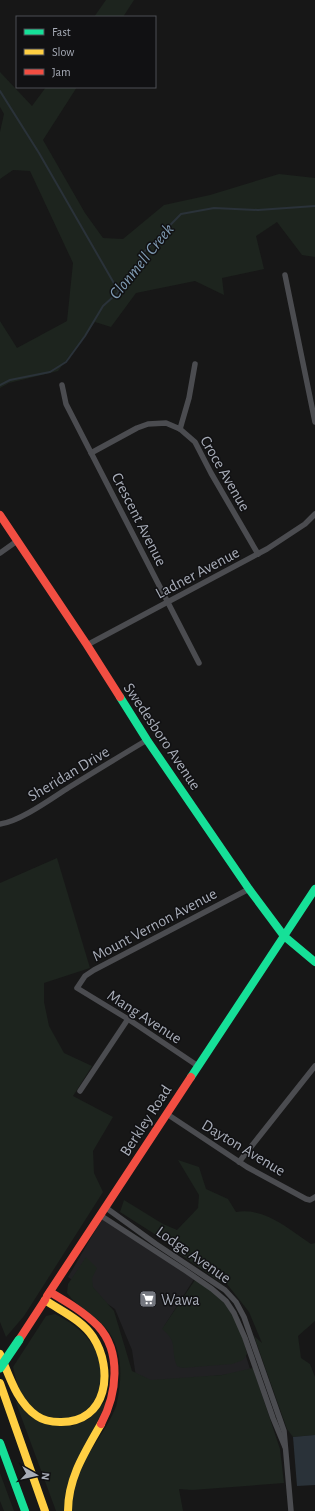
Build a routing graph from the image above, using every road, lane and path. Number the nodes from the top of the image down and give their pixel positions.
1 (285, 275) dead end
2 (195, 364) dead end
3 (62, 385) dead end
4 (315, 422) edge
5 (180, 429) junction
6 (91, 453) junction
7 (315, 514) edge
8 (0, 515) edge
9 (17, 541) junction
10 (0, 553) edge
11 (258, 554) junction
12 (168, 602) junction
13 (87, 645) junction
14 (199, 664) dead end
15 (147, 740) junction
16 (0, 824) edge
17 (249, 889) junction
18 (315, 889) edge
19 (284, 936) junction
20 (315, 962) edge
21 (77, 988) joint
22 (128, 1019) junction
23 (198, 1066) junction
24 (315, 1066) edge
25 (80, 1091) dead end
26 (167, 1114) junction
27 (239, 1162) junction
28 (312, 1198) edge
29 (105, 1207) junction
30 (100, 1215) junction
31 (50, 1292) junction
32 (45, 1300) junction
33 (0, 1354) edge
34 (0, 1368) edge
35 (0, 1383) edge
36 (0, 1443) edge
37 (286, 1451) junction
38 (25, 1511) edge
39 (46, 1511) edge
40 (68, 1511) edge
41 (291, 1511) edge

1 - 4 street
2 - 5 street
3 - 6 street, Crescent Avenue
5 - 6 street, Croce Avenue
5 - 11 street, Croce Avenue
6 - 12 street, Crescent Avenue
7 - 11 street, Ladner Avenue
8 - 9 main road, Swedesboro Avenue
9 - 10 street
9 - 13 main road, Swedesboro Avenue
11 - 12 street, Ladner Avenue
12 - 13 street, Ladner Avenue
12 - 14 street, Crescent Avenue
13 - 15 main road, Swedesboro Avenue
15 - 16 street, Sheridan Drive
15 - 17 main road, Swedesboro Avenue
17 - 19 main road, Swedesboro Avenue
17 - 21 street, Mount Vernon Avenue
18 - 19 main road, Berkley Road
19 - 20 main road, Swedesboro Avenue
19 - 23 main road, Berkley Road
21 - 22 street, Mang Avenue
22 - 23 street, Mang Avenue
22 - 25 street
23 - 26 main road, Berkley Road
24 - 27 street
26 - 27 street, Dayton Avenue
26 - 29 main road, Berkley Road
27 - 28 street, Dayton Avenue
29 - 30 main road, Berkley Road
29 - 37 street, Lodge Avenue
30 - 31 main road, Berkley Road
30 - 37 street, Lodge Avenue
31 - 32 main road, Berkley Road
31 - 40 main road
32 - 33 main road
32 - 34 main road, Berkley Road, bridge
35 - 39 main road
36 - 38 main road
37 - 41 street, Lodge Avenue

